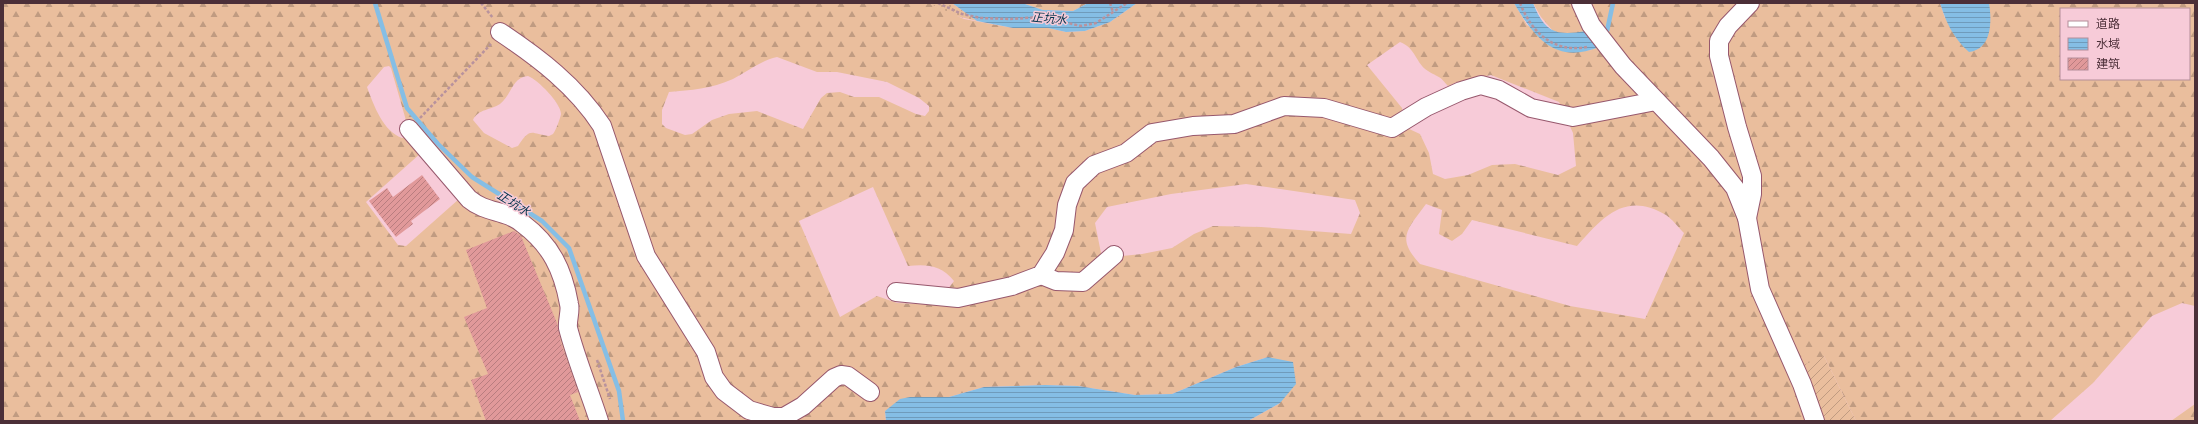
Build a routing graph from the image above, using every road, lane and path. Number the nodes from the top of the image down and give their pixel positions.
1 (481, 3) edge
2 (938, 3) edge
3 (1110, 3) edge
4 (1127, 3) edge
5 (1520, 3) edge
6 (1581, 3) edge
7 (1750, 3) edge
8 (1114, 12) junction
9 (500, 32) junction
10 (1600, 37) junction
11 (1656, 101) junction
12 (424, 115) dead end
13 (409, 129) dead end
14 (1748, 218) junction
15 (1114, 255) dead end
16 (1041, 275) junction
17 (896, 292) dead end
18 (870, 392) dead end
19 (598, 421) edge
20 (1815, 421) edge

1 - 9 path
2 - 8 path
3 - 8 path
4 - 8 path
5 - 10 path
6 - 10 street
7 - 14 street
9 - 12 path
9 - 18 street
10 - 11 street
11 - 14 street
11 - 16 street
13 - 19 street
14 - 20 street
15 - 16 street
16 - 17 street

